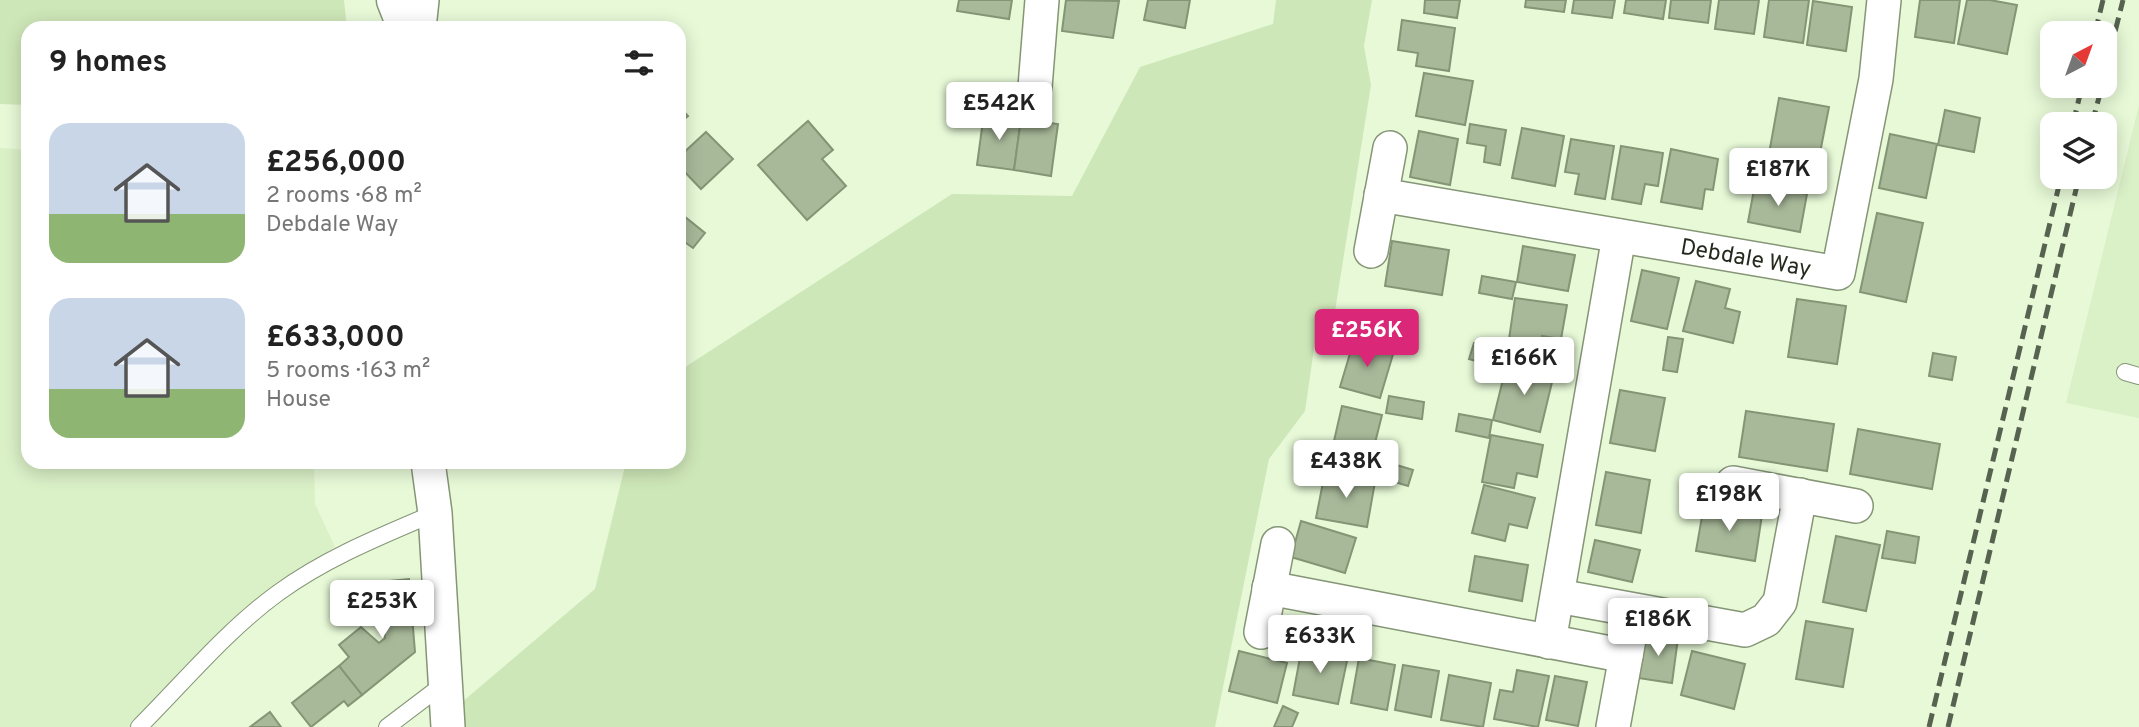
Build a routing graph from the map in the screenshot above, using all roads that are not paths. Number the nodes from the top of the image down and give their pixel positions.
1 (396, 0) edge
2 (410, 0) edge
3 (422, 0) edge
4 (1042, 0) edge
5 (1884, 0) edge
6 (404, 21) edge
7 (412, 21) edge
8 (420, 21) edge
9 (1035, 87) dead end
10 (1390, 148) dead end
11 (1381, 195) junction
12 (1619, 236) junction
13 (1371, 251) dead end
14 (429, 469) edge
15 (1733, 484) dead end
16 (1800, 495) junction
17 (1856, 506) dead end
18 (435, 513) junction
19 (1278, 544) dead end
20 (1269, 588) junction
21 (1558, 596) junction
22 (1635, 611) junction
23 (1261, 632) dead end
24 (1549, 642) junction
25 (1626, 656) junction
26 (445, 683) junction
27 (139, 727) edge
28 (387, 727) edge
29 (448, 727) edge
30 (1613, 727) edge

1 - 6 main road
2 - 7 street
3 - 8 street
4 - 9 street
5 - 12 street, Debdale Way
10 - 11 street
11 - 12 street, Debdale Way
11 - 13 street
12 - 21 street
14 - 18 street
15 - 16 street
16 - 17 street
16 - 22 street
18 - 26 street
18 - 27 lane
19 - 20 street
20 - 23 street
20 - 24 street
21 - 22 street
21 - 24 street
22 - 25 street
24 - 25 street
25 - 30 street
26 - 28 lane
26 - 29 street

